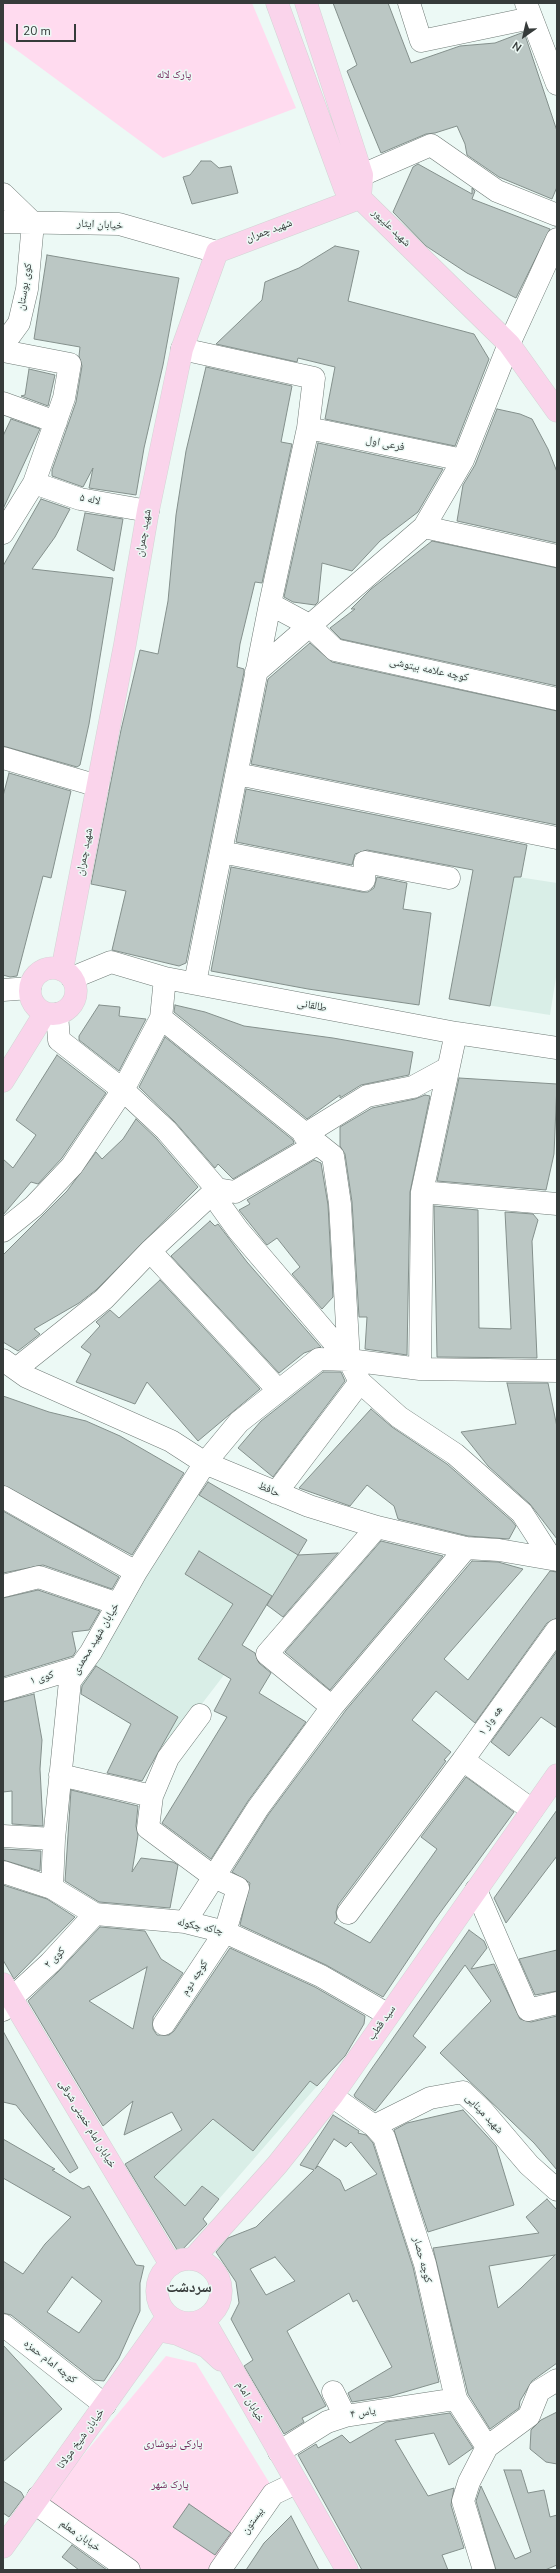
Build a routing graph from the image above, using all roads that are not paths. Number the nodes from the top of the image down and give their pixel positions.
1 (277, 3) edge
2 (306, 3) edge
3 (409, 3) edge
4 (529, 11) edge
5 (557, 84) edge
6 (362, 174) junction
7 (3, 194) edge
8 (353, 194) junction
9 (557, 215) edge
10 (3, 222) edge
11 (33, 223) junction
12 (557, 239) edge
13 (217, 252) junction
14 (509, 344) junction
15 (3, 345) edge
16 (182, 349) junction
17 (3, 351) edge
18 (3, 404) edge
19 (557, 411) edge
20 (56, 422) junction
21 (308, 428) junction
22 (463, 460) junction
23 (34, 483) junction
24 (11, 505) edge
25 (148, 511) junction
26 (424, 527) junction
27 (3, 533) edge
28 (557, 556) edge
29 (270, 604) junction
30 (309, 625) junction
31 (256, 672) junction
32 (557, 699) edge
33 (3, 758) edge
34 (237, 774) junction
35 (98, 786) junction
36 (557, 838) edge
37 (221, 852) junction
38 (449, 878) dead end
39 (67, 974) junction
40 (165, 978) junction
41 (194, 983) junction
42 (30, 988) junction
43 (3, 990) edge
44 (51, 1013) junction
45 (161, 1018) junction
46 (456, 1033) junction
47 (557, 1048) edge
48 (448, 1068) junction
49 (3, 1082) edge
50 (123, 1090) junction
51 (311, 1139) junction
52 (217, 1189) junction
53 (422, 1192) junction
54 (557, 1204) edge
55 (3, 1231) edge
56 (150, 1251) junction
57 (349, 1360) junction
58 (10, 1364) edge
59 (420, 1369) junction
60 (557, 1370) edge
61 (360, 1382) junction
62 (278, 1390) junction
63 (206, 1463) junction
64 (276, 1493) junction
65 (3, 1497) edge
66 (377, 1527) junction
67 (466, 1548) junction
68 (554, 1559) edge
69 (136, 1572) junction
70 (3, 1586) edge
71 (118, 1604) junction
72 (557, 1630) edge
73 (80, 1667) junction
74 (3, 1690) edge
75 (332, 1707) junction
76 (200, 1715) dead end
77 (463, 1760) junction
78 (60, 1775) junction
79 (557, 1775) edge
80 (152, 1796) junction
81 (523, 1805) junction
82 (3, 1836) edge
83 (54, 1839) junction
84 (3, 1872) edge
85 (214, 1877) junction
86 (52, 1888) junction
87 (476, 1890) junction
88 (348, 1912) dead end
89 (95, 1914) junction
90 (185, 1922) junction
91 (224, 1932) junction
92 (6, 1998) edge
93 (557, 2003) edge
94 (387, 2014) junction
95 (164, 2024) dead end
96 (332, 2096) junction
97 (374, 2126) junction
98 (557, 2190) edge
99 (193, 2259) junction
100 (171, 2265) junction
101 (204, 2320) junction
102 (163, 2323) junction
103 (3, 2325) edge
104 (230, 2368) junction
105 (557, 2380) edge
106 (333, 2392) dead end
107 (456, 2399) junction
108 (101, 2402) junction
109 (345, 2416) junction
110 (487, 2447) junction
111 (279, 2452) junction
112 (296, 2483) junction
113 (38, 2497) junction
114 (3, 2547) edge
115 (129, 2570) edge
116 (220, 2570) edge
117 (347, 2570) edge
118 (484, 2570) edge

1 - 8 main road, شهید علیپور
2 - 6 main road
3 - 4 street
4 - 5 street
6 - 8 main road
6 - 9 street
7 - 11 street
8 - 13 main road, شهید چمران
8 - 14 main road, شهید علیپور
10 - 11 street, خیابان ایثار
11 - 13 street, خیابان ایثار
11 - 15 street, کوی بوستان
12 - 14 street
13 - 16 main road, شهید چمران
14 - 19 main road, شهید علیپور
14 - 22 street
16 - 21 street
16 - 25 main road, شهید چمران
17 - 20 street
18 - 20 street
20 - 23 street
21 - 22 street, فرعی اول
21 - 29 street
22 - 26 street
23 - 24 street
23 - 25 street, لاله ۵
24 - 27 street
25 - 35 main road, شهید چمران
26 - 28 street
26 - 30 street
29 - 30 street, کوچه علامه بیتوشی
29 - 31 street
30 - 31 street
30 - 32 street, کوچه علامه بیتوشی
31 - 34 street
33 - 35 street
34 - 36 street
34 - 37 street
35 - 39 main road, شهید چمران
37 - 38 street
37 - 41 street
39 - 40 street, طالقانی
39 - 42 main road
39 - 44 main road
40 - 41 street, طالقانی
40 - 45 street
41 - 46 street, طالقانی
42 - 43 street
42 - 44 main road
44 - 49 main road
44 - 50 street
45 - 50 street
45 - 51 street
46 - 47 street, طالقانی
46 - 48 street
48 - 51 street
48 - 53 street
50 - 52 street
50 - 55 street
51 - 52 street
51 - 57 street
52 - 56 street
52 - 57 street
53 - 54 street
53 - 59 street
56 - 58 street
56 - 62 street
57 - 59 street, خیابان شهید محمدی
57 - 61 street
57 - 62 street, خیابان شهید محمدی
58 - 63 street, حافظ
59 - 60 street, خیابان شهید محمدی
61 - 64 street
61 - 68 street
62 - 63 street, خیابان شهید محمدی
63 - 64 street, حافظ
63 - 69 street, خیابان شهید محمدی
64 - 66 street, حافظ
65 - 69 street
66 - 67 street, حافظ
66 - 75 street
67 - 68 street, حافظ
67 - 75 street
69 - 71 street, خیابان شهید محمدی
70 - 71 street
71 - 73 street, خیابان شهید محمدی
72 - 77 street, هه وار ۱
73 - 74 street, کوی ۱
73 - 78 street, خیابان شهید محمدی
75 - 85 street
76 - 80 street
77 - 81 street
77 - 88 street, هه وار ۱
78 - 80 street
78 - 83 street, خیابان شهید محمدی
79 - 81 main road, سید قطب
80 - 85 street
81 - 87 main road, سید قطب
82 - 83 street
83 - 86 street, خیابان شهید محمدی
84 - 86 street, چاکه چکوله
85 - 90 street
85 - 91 street, کوچه دوم
86 - 89 street, چاکه چکوله
87 - 93 street
87 - 94 main road, سید قطب
89 - 90 street, چاکه چکوله
89 - 92 street, کوی ۲
90 - 91 street, چاکه چکوله
91 - 94 street, چاکه چکوله
91 - 95 street, کوچه دوم
92 - 100 main road, خیابان امام خمینی شرقی
94 - 96 main road, سید قطب
96 - 97 street
96 - 99 main road, سید قطب
97 - 98 street, شهید مینایی
97 - 107 street, کوچه حصار
99 - 100 main road
99 - 101 main road
100 - 102 main road
101 - 102 main road
101 - 104 main road, خیابان امام
102 - 104 main road
102 - 108 main road, خیابان شیخ مولانا
103 - 108 street, کوچه امام حمزه
104 - 111 main road, خیابان امام
105 - 110 street
106 - 109 street
107 - 109 street, یاس ۴
107 - 110 street, کوچه حصار
108 - 113 main road, خیابان شیخ مولانا
109 - 111 street, یاس ۴
110 - 118 street
111 - 112 main road, خیابان امام
112 - 116 street, بیستون
112 - 117 main road, خیابان امام
113 - 114 main road, خیابان شیخ مولانا
113 - 115 street, خیابان معلم

